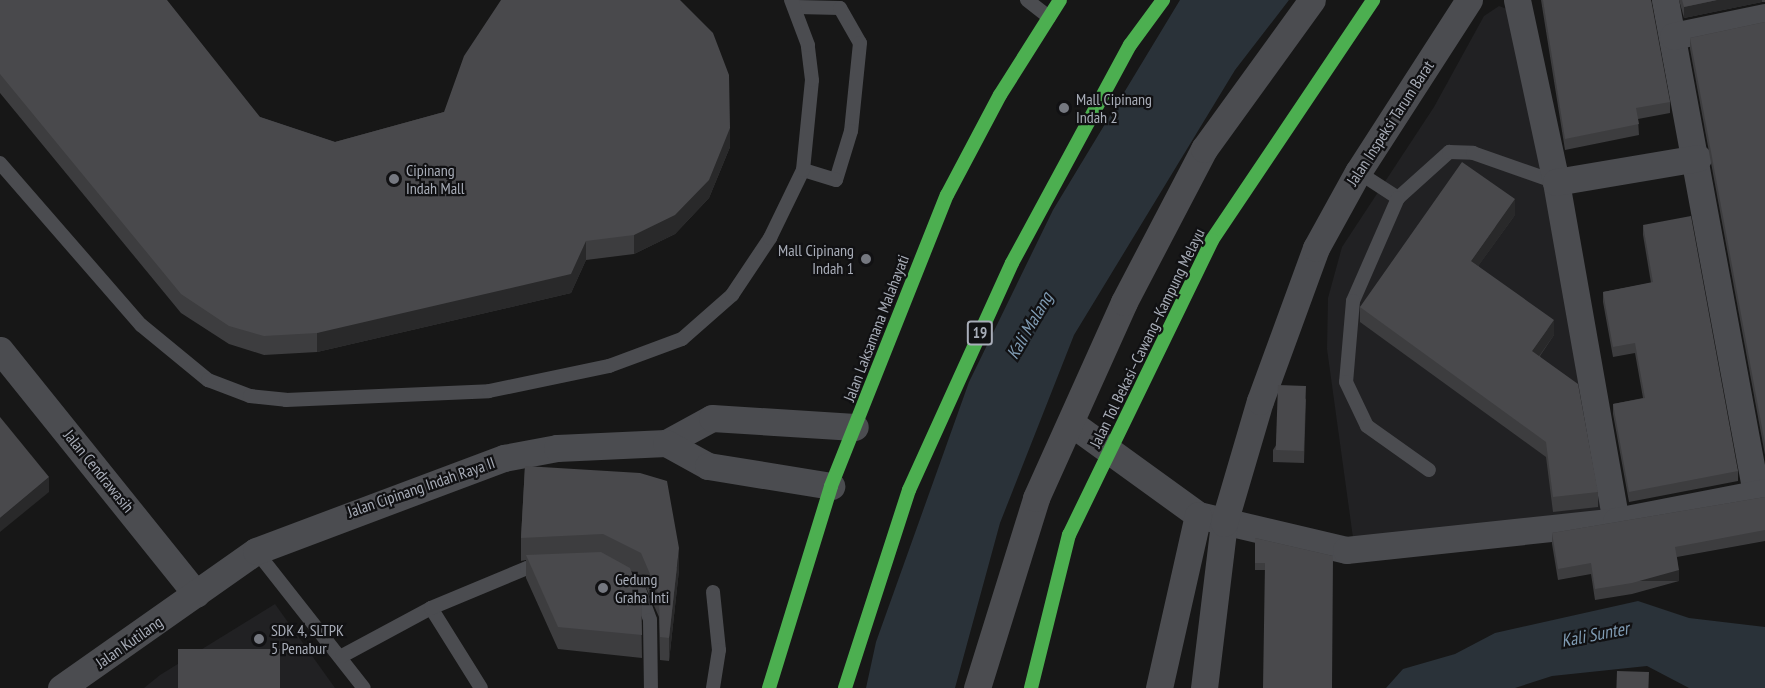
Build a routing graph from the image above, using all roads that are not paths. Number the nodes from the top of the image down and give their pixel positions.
1 (1027, 0) edge
2 (1060, 0) edge
3 (1163, 0) edge
4 (1312, 0) edge
5 (1373, 0) edge
6 (1469, 0) edge
7 (1517, 0) edge
8 (1665, 0) edge
9 (794, 4) edge
10 (1049, 17) junction
11 (1765, 17) edge
12 (1673, 36) junction
13 (1698, 158) junction
14 (0, 163) edge
15 (803, 170) junction
16 (1358, 172) junction
17 (1556, 182) junction
18 (1398, 198) junction
19 (0, 350) edge
20 (1071, 423) junction
21 (855, 427) junction
22 (666, 443) junction
23 (1429, 470) dead end
24 (831, 486) junction
25 (1761, 492) edge
26 (1198, 516) junction
27 (1616, 521) junction
28 (1224, 523) junction
29 (256, 551) junction
30 (603, 566) edge
31 (560, 567) edge
32 (713, 592) dead end
33 (196, 594) junction
34 (431, 608) junction
35 (342, 656) junction
36 (61, 688) edge
37 (364, 688) edge
38 (481, 688) edge
39 (651, 688) edge
40 (713, 688) edge
41 (769, 688) edge
42 (845, 688) edge
43 (977, 688) edge
44 (1031, 688) edge
45 (1159, 688) edge
46 (1204, 688) edge

1 - 10 lane
2 - 10 main road, Jalan Laksamana Malahayati
3 - 42 main road, 19
4 - 20 street
5 - 44 main road, Jalan Tol Bekasi–Cawang–Kampung Melayu, bridge
6 - 16 street, Jalan Inspeksi Tarum Barat
7 - 17 street
8 - 12 street
9 - 15 lane
9 - 15 lane
10 - 21 main road, Jalan Laksamana Malahayati
11 - 12 street
12 - 13 street
13 - 17 street
13 - 25 street
14 - 15 lane
16 - 18 lane
16 - 28 street, Jalan Inspeksi Tarum Barat
17 - 18 lane
17 - 27 street
18 - 23 lane
19 - 33 street, Jalan Cendrawasih
20 - 26 street
20 - 43 street
21 - 22 street, Jalan Cipinang Indah Raya II
21 - 24 main road, Jalan Laksamana Malahayati
22 - 24 street
22 - 29 street, Jalan Cipinang Indah Raya II
24 - 41 main road, Jalan Laksamana Malahayati
25 - 27 street
26 - 28 street
26 - 45 street
27 - 28 street
28 - 46 street, Jalan Inspeksi Tarum Barat
29 - 33 street, Jalan Cipinang Indah Raya II
29 - 35 lane
30 - 39 lane
31 - 34 lane
32 - 40 lane
33 - 36 street, Jalan Kutilang
34 - 35 lane
34 - 38 lane
35 - 37 lane

